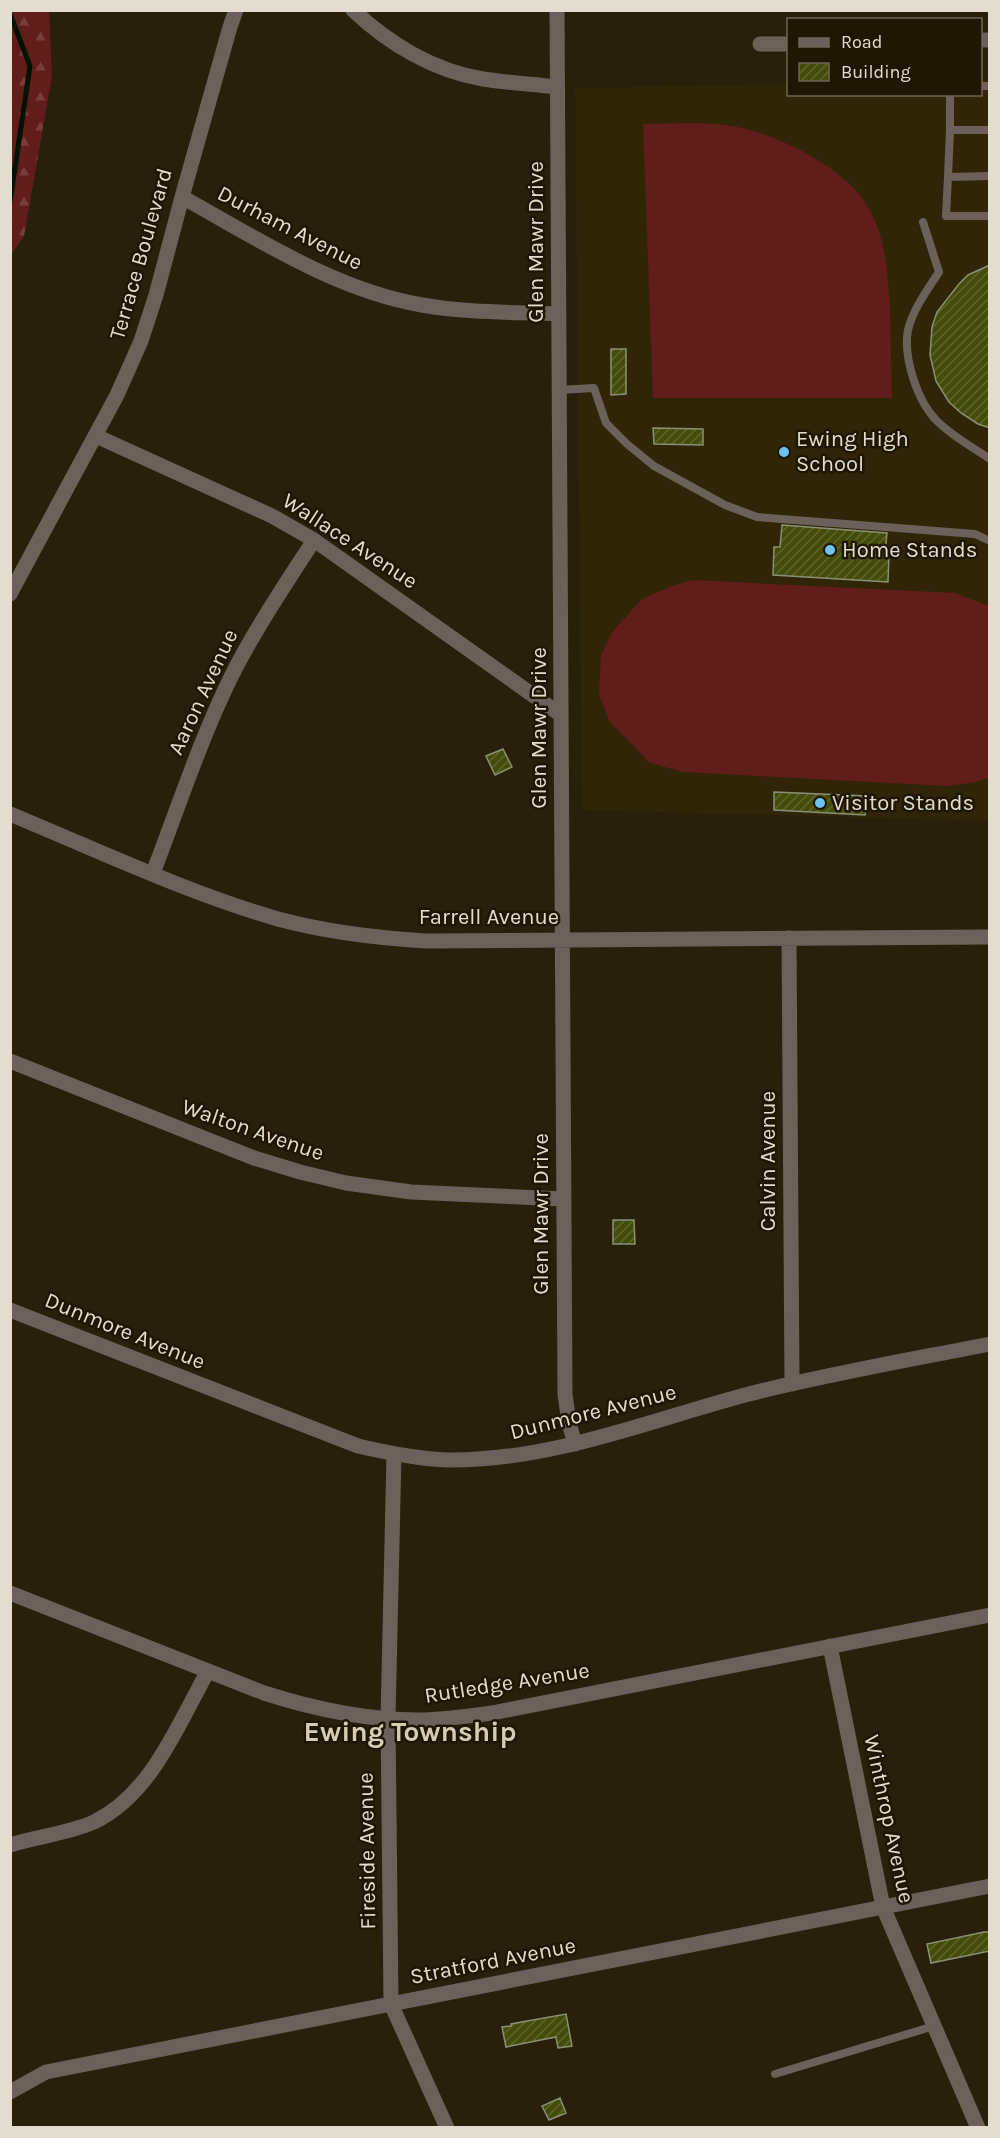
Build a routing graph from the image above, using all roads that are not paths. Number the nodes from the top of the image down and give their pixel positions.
1 (237, 10) edge
2 (353, 10) edge
3 (557, 10) edge
4 (760, 44) dead end
5 (787, 44) edge
6 (557, 87) junction
7 (950, 96) edge
8 (950, 130) junction
9 (990, 130) edge
10 (990, 176) edge
11 (948, 177) junction
12 (182, 197) junction
13 (990, 216) edge
14 (923, 222) dead end
15 (559, 314) junction
16 (559, 390) junction
17 (96, 436) junction
18 (990, 459) edge
19 (314, 540) junction
20 (990, 541) edge
21 (10, 594) edge
22 (561, 715) junction
23 (10, 814) edge
24 (153, 873) junction
25 (990, 937) edge
26 (789, 938) junction
27 (562, 940) junction
28 (10, 1061) edge
29 (564, 1199) junction
30 (10, 1310) edge
31 (990, 1344) edge
32 (792, 1384) junction
33 (575, 1444) junction
34 (394, 1455) junction
35 (10, 1593) edge
36 (990, 1615) edge
37 (830, 1646) junction
38 (208, 1671) junction
39 (388, 1718) junction
40 (10, 1845) edge
41 (990, 1886) edge
42 (883, 1907) junction
43 (391, 2004) junction
44 (934, 2026) junction
45 (775, 2074) dead end
46 (10, 2091) edge
47 (990, 2122) edge
48 (447, 2127) edge
49 (978, 2127) edge

1 - 12 street, Terrace Boulevard
2 - 6 street
3 - 6 street, Glen Mawr Drive
4 - 5 street
6 - 15 street, Glen Mawr Drive
7 - 8 lane
8 - 9 lane
8 - 11 lane
10 - 11 lane
11 - 13 lane
12 - 15 street, Durham Avenue
12 - 17 street, Terrace Boulevard
14 - 18 lane
15 - 16 street, Glen Mawr Drive
16 - 20 lane
16 - 22 street, Glen Mawr Drive
17 - 19 street, Wallace Avenue
17 - 21 street, Terrace Boulevard
19 - 22 street, Wallace Avenue
19 - 24 street, Aaron Avenue
22 - 27 street, Glen Mawr Drive
23 - 24 street, Farrell Avenue
24 - 27 street, Farrell Avenue
25 - 26 street, Farrell Avenue
26 - 27 street, Farrell Avenue
26 - 32 street, Calvin Avenue
27 - 29 street, Glen Mawr Drive
28 - 29 street, Walton Avenue
29 - 33 street, Glen Mawr Drive
30 - 34 street, Dunmore Avenue
31 - 32 street, Dunmore Avenue
32 - 33 street, Dunmore Avenue
33 - 34 street, Dunmore Avenue
34 - 39 street, Fireside Avenue
35 - 38 street, Rutledge Avenue
36 - 37 street, Rutledge Avenue
37 - 39 street, Rutledge Avenue
37 - 42 street, Winthrop Avenue
38 - 39 street, Rutledge Avenue
38 - 40 street
39 - 43 street, Fireside Avenue
41 - 42 street, Stratford Avenue
42 - 43 street, Stratford Avenue
42 - 44 street, Winthrop Avenue
43 - 46 street, Stratford Avenue
43 - 48 street, Fireside Avenue
44 - 45 lane
44 - 49 street, Winthrop Avenue
47 - 49 street

